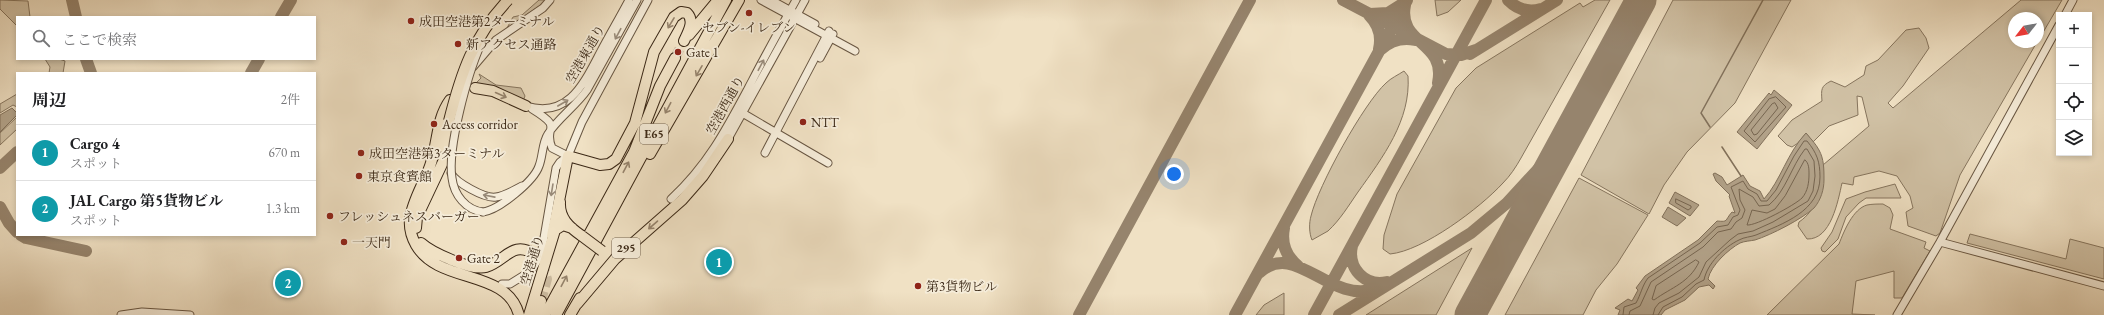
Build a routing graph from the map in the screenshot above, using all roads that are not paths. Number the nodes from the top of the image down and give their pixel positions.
1 (509, 0) edge
2 (550, 0) edge
3 (629, 0) edge
4 (637, 0) edge
5 (648, 0) edge
6 (718, 0) edge
7 (726, 0) edge
8 (739, 0) edge
9 (761, 0) edge
10 (771, 0) edge
11 (796, 0) edge
12 (805, 0) edge
13 (2073, 0) edge
14 (2066, 12) edge
15 (789, 13) junction
16 (796, 17) junction
17 (2056, 30) edge
18 (830, 35) junction
19 (856, 50) dead end
20 (675, 58) tunnel mouth
21 (475, 88) dead end
22 (450, 100) dead end
23 (526, 106) junction
24 (740, 111) junction
25 (553, 128) junction
26 (777, 133) junction
27 (451, 139) junction
28 (728, 139) joint
29 (765, 153) dead end
30 (568, 156) junction
31 (828, 163) dead end
32 (436, 176) junction
33 (422, 185) junction
34 (522, 186) junction
35 (671, 199) dead end
36 (417, 217) junction
37 (572, 228) junction
38 (1940, 242) junction
39 (421, 243) junction
40 (549, 249) junction
41 (536, 255) dead end
42 (581, 267) junction
43 (502, 284) junction
44 (2104, 286) edge
45 (541, 301) tunnel mouth
46 (577, 304) junction
47 (121, 315) edge
48 (190, 315) edge
49 (519, 315) edge
50 (529, 315) edge
51 (536, 315) edge
52 (545, 315) edge
53 (556, 315) edge
54 (570, 315) edge
55 (1897, 315) edge

1 - 32 highway, bridge
1 - 34 street, bridge
2 - 27 street
23 -> 3 street, 空港東通り
4 -> 25 street, 空港東通り
5 - 30 street
6 -> 30 highway
7 -> 42 highway, E65
8 -> 42 highway
9 - 15 street
10 - 15 street
11 - 15 street, 空港西通り
12 - 16 street, 空港西通り
13 - 14 street
15 - 16 street
24 -> 15 street, 空港西通り
16 - 18 street
16 - 24 street, 空港西通り
17 - 38 street
18 - 19 street
18 - 26 street
52 -> 20 highway, E65
21 -> 23 highway
22 - 33 highway
23 - 25 street
24 - 26 street
24 - 28 street, 空港西通り
24 - 35 street, 空港西通り
25 - 30 street
25 - 34 street, 空港東通り
26 - 29 street
26 - 31 street
27 - 32 highway
34 -> 27 street
28 -> 46 highway, 295
30 - 37 highway, 295
30 - 40 highway
30 -> 43 street
32 - 36 highway
33 - 36 highway
33 - 49 highway
36 - 39 highway
37 - 40 highway, 空港通り
37 - 46 highway, 295, bridge
38 - 44 street
38 - 55 street
39 - 41 highway
39 - 43 highway
40 - 50 highway, 空港通り
42 - 53 highway, E65
43 - 49 highway
45 - 51 highway
46 - 54 highway, 295
47 - 48 street

